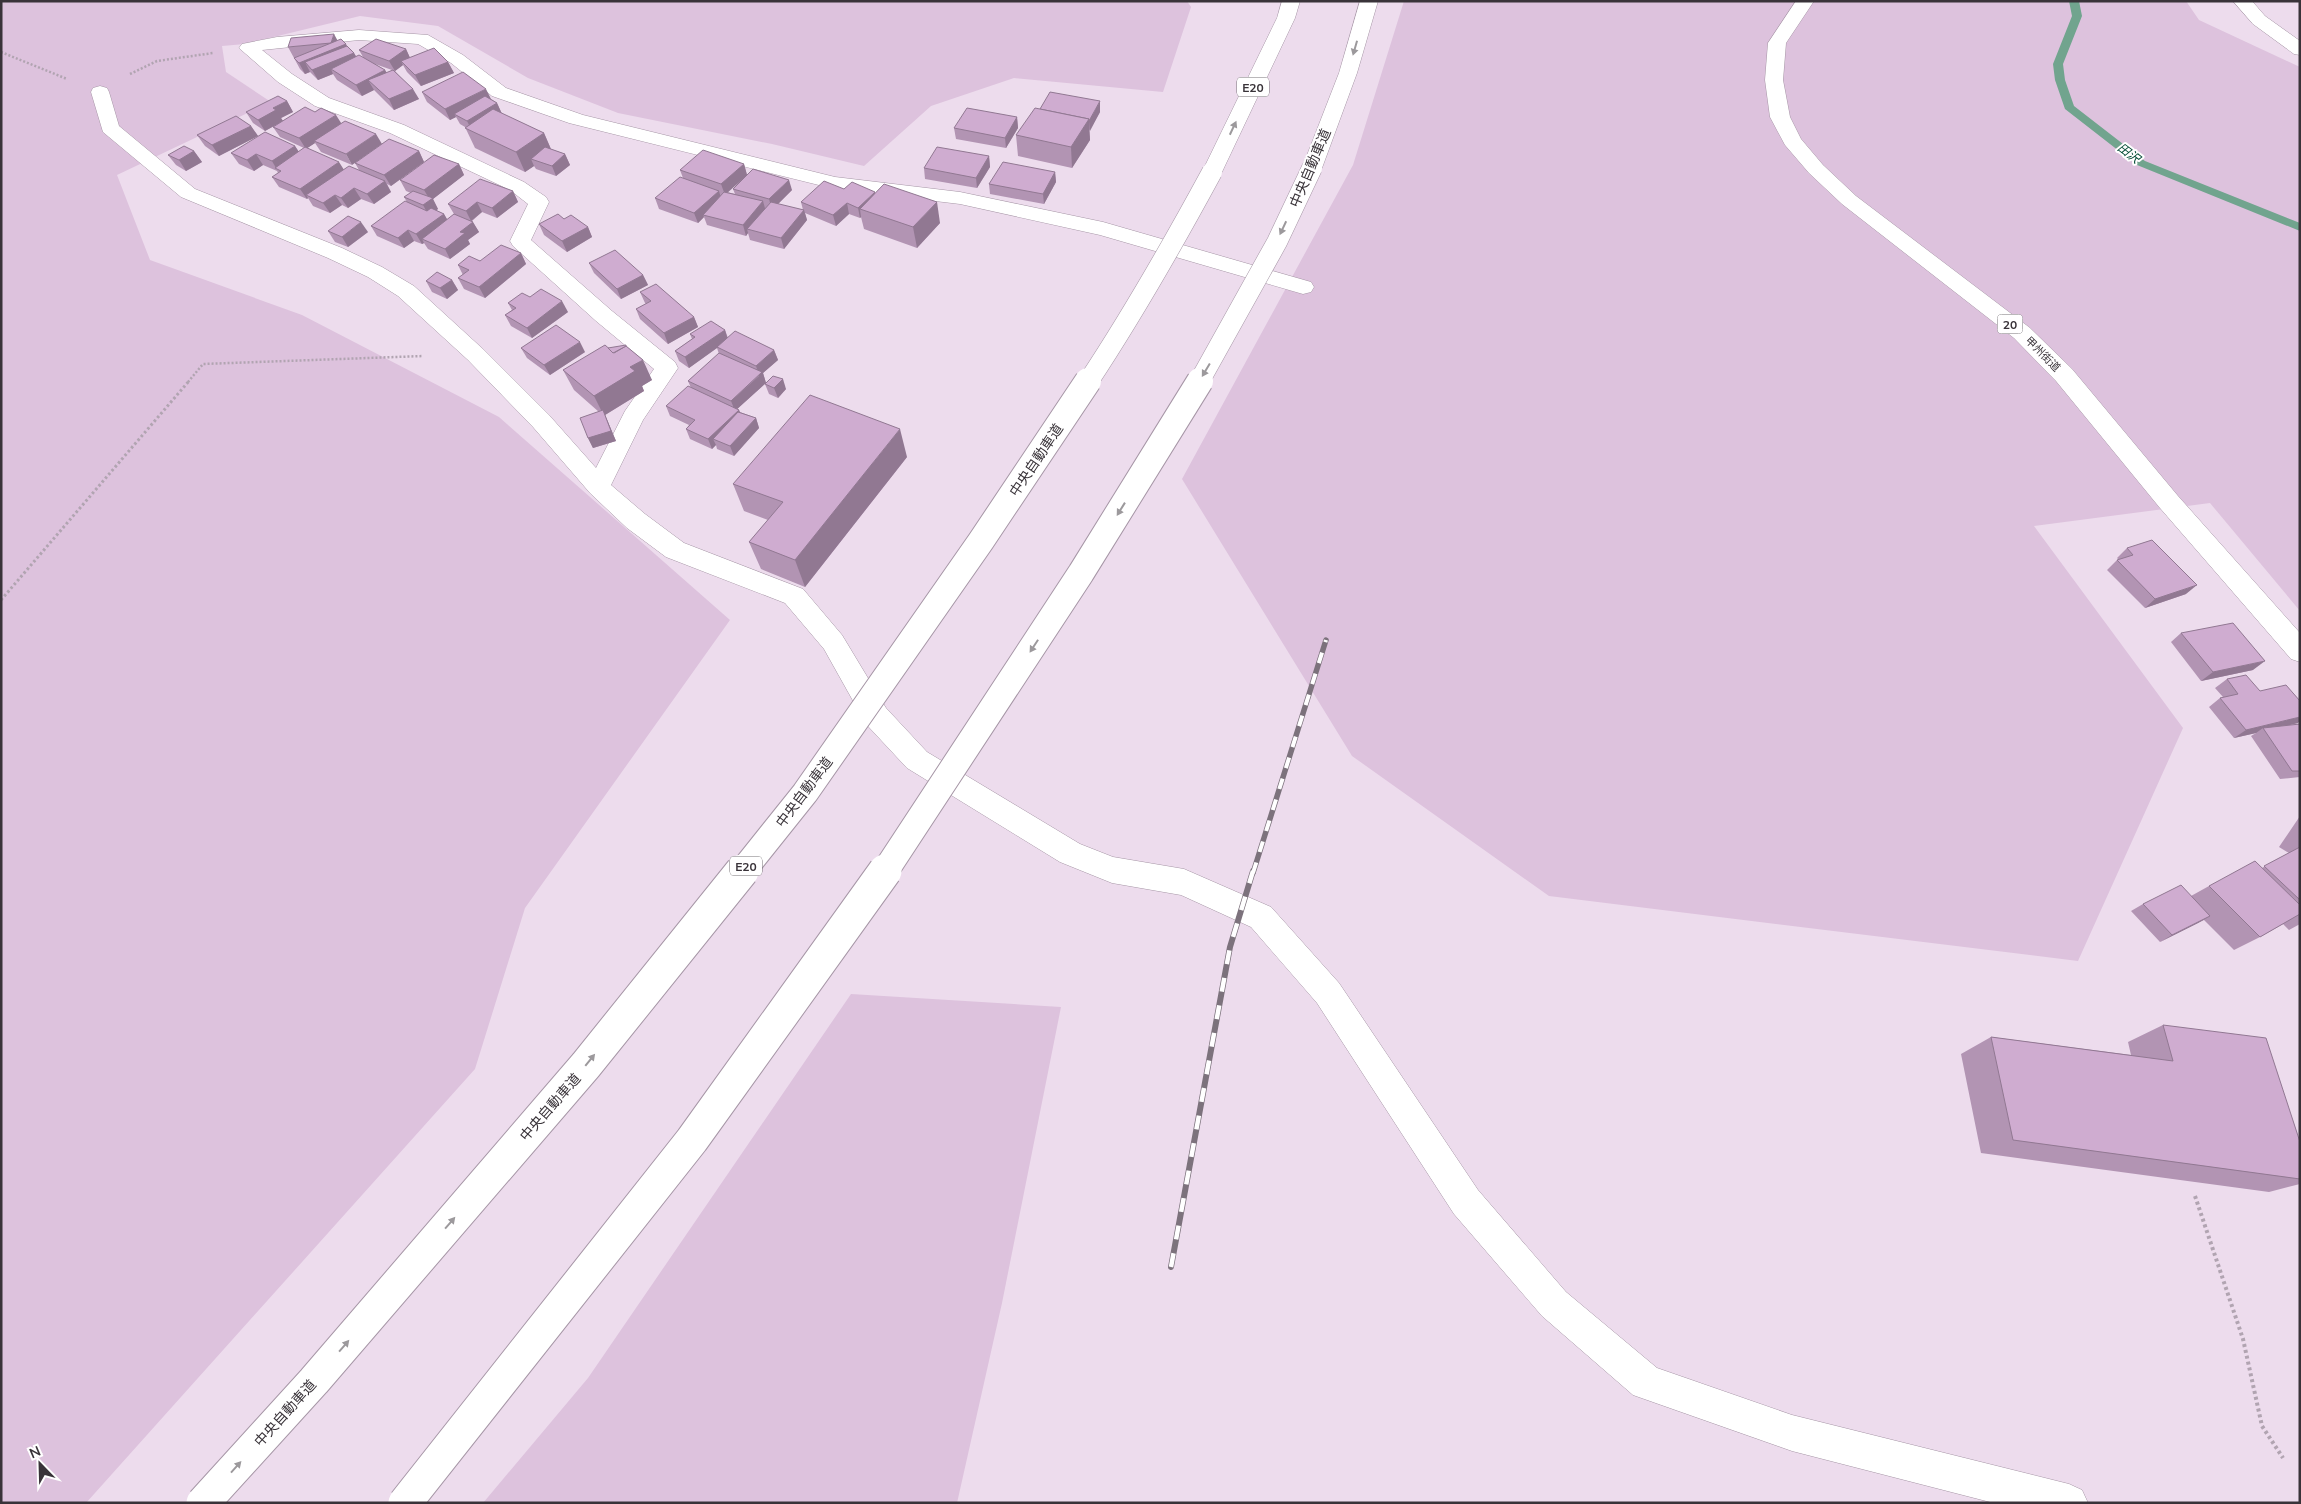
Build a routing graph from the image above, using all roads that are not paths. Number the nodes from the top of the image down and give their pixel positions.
1 (1291, 1) edge
2 (1368, 1) edge
3 (1805, 1) edge
4 (2242, 1) edge
5 (2300, 50) edge
6 (100, 92) road end
7 (1303, 287) dead end
8 (598, 487) junction
9 (2300, 650) edge
10 (203, 1503) edge
11 (405, 1503) edge
12 (2069, 1503) edge

10 -> 1 main road, 中央自動車道 / E20, bridge
2 -> 11 main road, 中央自動車道, bridge
3 - 9 main road, 甲州街道 / 20
4 - 5 main road
6 - 8 main road
7 - 8 main road
8 - 12 main road

